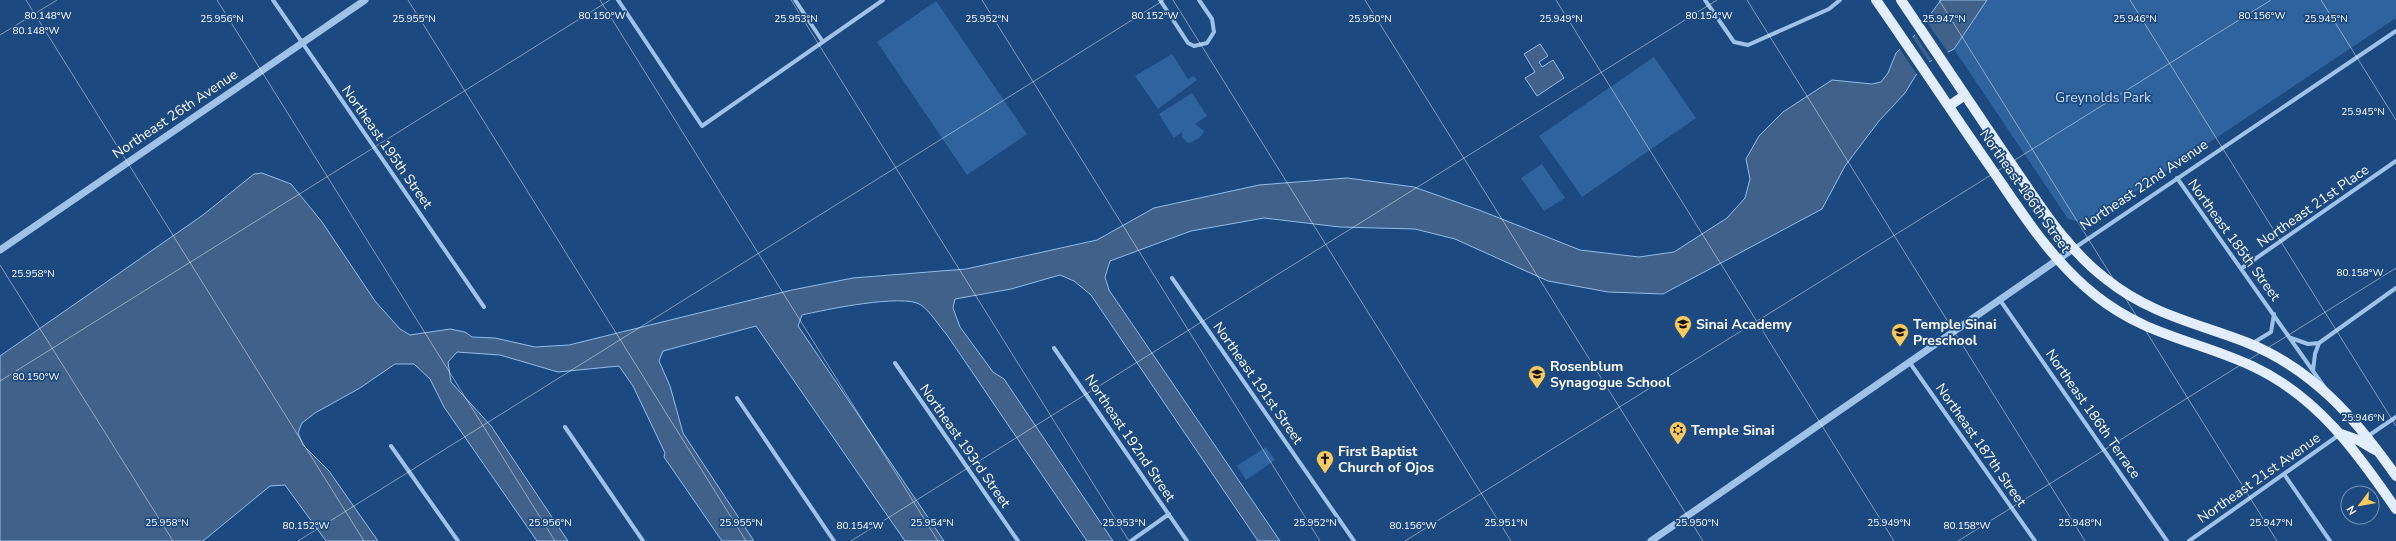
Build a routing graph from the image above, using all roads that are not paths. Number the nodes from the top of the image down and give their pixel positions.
1 (273, 0) edge
2 (365, 0) edge
3 (618, 0) edge
4 (795, 0) edge
5 (883, 0) edge
6 (1160, 0) edge
7 (1199, 0) edge
8 (1705, 0) edge
9 (1840, 0) edge
10 (1876, 0) edge
11 (1901, 0) edge
12 (2396, 31) edge
13 (823, 42) junction
14 (302, 44) junction
15 (1965, 95) junction
16 (1949, 106) junction
17 (2396, 161) edge
18 (2176, 178) junction
19 (2073, 249) junction
20 (0, 250) edge
21 (2057, 260) junction
22 (2242, 268) junction
23 (1172, 278) dead end
24 (2396, 288) edge
25 (2000, 300) junction
26 (484, 307) dead end
27 (2274, 314) junction
28 (2291, 338) junction
29 (2319, 342) junction
30 (2250, 344) junction
31 (1054, 348) dead end
32 (1910, 362) junction
33 (895, 363) dead end
34 (2314, 371) junction
35 (2330, 394) junction
36 (737, 398) dead end
37 (2396, 417) edge
38 (565, 427) dead end
39 (2341, 434) junction
40 (2368, 436) junction
41 (391, 446) dead end
42 (2382, 455) junction
43 (2284, 474) junction
44 (2396, 476) edge
45 (2396, 509) edge
46 (1168, 514) junction
47 (458, 541) edge
48 (643, 541) edge
49 (834, 541) edge
50 (1018, 541) edge
51 (1131, 541) edge
52 (1187, 541) edge
53 (1354, 541) edge
54 (1651, 541) edge
55 (2035, 541) edge
56 (2167, 541) edge
57 (2189, 541) edge
58 (2330, 541) edge

1 - 14 street, Northeast 195th Street
2 - 14 street, Northeast 26th Avenue
3 - 13 street
4 - 13 street
5 - 13 street
6 - 7 street
8 - 9 street
10 - 16 main road, Northeast 186th Street
11 - 15 main road, Northeast 186th Street
12 - 18 street, Northeast 22nd Avenue
14 - 20 street, Northeast 26th Avenue
14 - 26 street, Northeast 195th Street
15 - 16 main road
15 - 19 main road, Northeast 186th Street
16 - 21 main road, Northeast 186th Street
17 - 22 street, Northeast 21st Place
18 - 19 street, Northeast 22nd Avenue
18 - 22 street, Northeast 185th Street
19 - 21 street, Northeast 22nd Avenue
19 - 30 main road, Northeast 186th Street
21 - 25 street, Northeast 22nd Avenue
21 - 39 main road, Northeast 186th Street
22 - 27 street, Northeast 185th Street
23 - 53 street, Northeast 191st Street
24 - 29 street
25 - 32 street, Northeast 22nd Avenue
25 - 56 street, Northeast 186th Terrace
27 - 28 street, Northeast 185th Street
27 - 30 street, Northeast 185th Street
28 - 29 street
28 - 34 street, Northeast 185th Street
29 - 34 street
30 - 35 main road, Northeast 186th Street
31 - 46 street, Northeast 192nd Street
32 - 54 street, Northeast 22nd Avenue
32 - 55 street, Northeast 187th Street
33 - 50 street, Northeast 193rd Street
34 - 35 street, Northeast 185th Street
35 - 40 main road, Northeast 186th Street
36 - 49 street
37 - 40 street
38 - 48 street
39 - 42 main road
39 - 43 street, Northeast 21st Avenue
39 - 45 main road, Northeast 186th Street
40 - 42 main road, Northeast 186th Street
41 - 47 street
42 - 44 main road, Northeast 186th Street
43 - 57 street, Northeast 21st Avenue
43 - 58 street
46 - 51 street
46 - 52 street, Northeast 192nd Street

